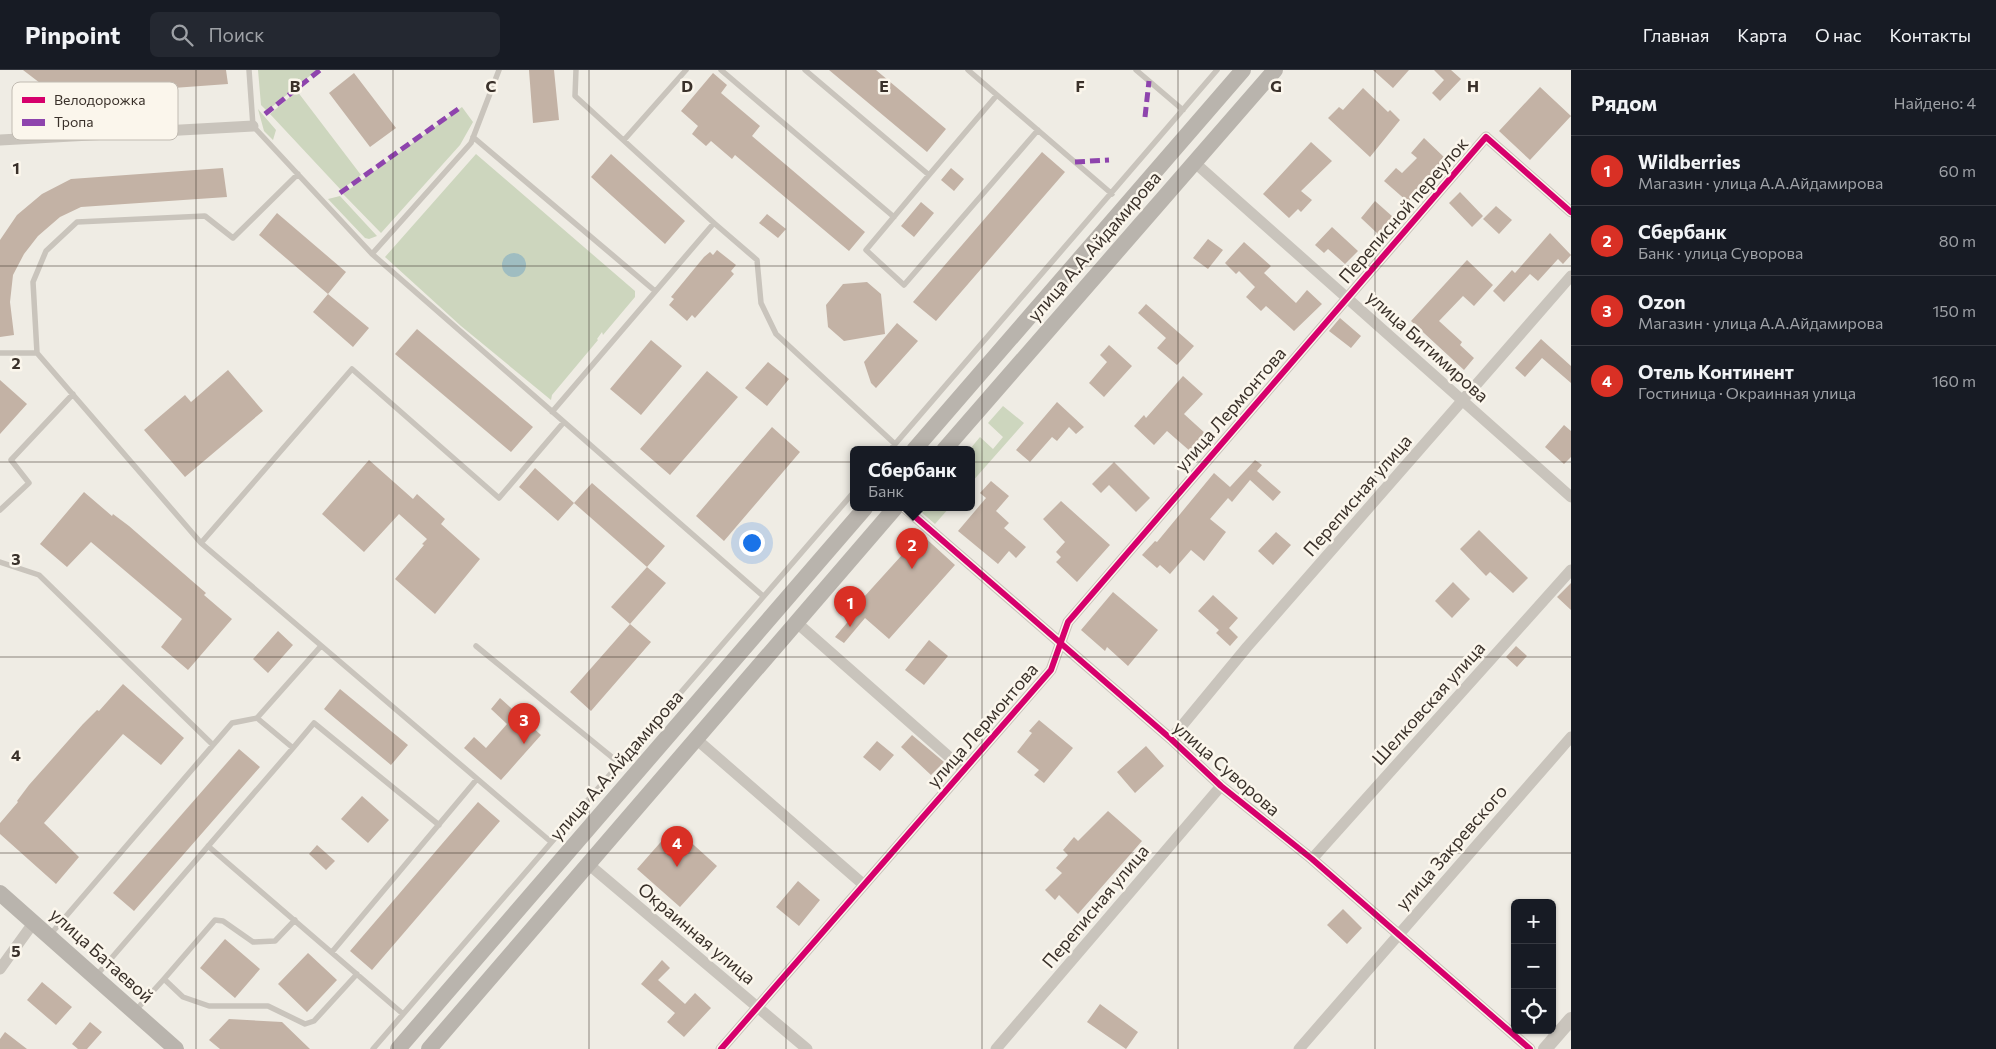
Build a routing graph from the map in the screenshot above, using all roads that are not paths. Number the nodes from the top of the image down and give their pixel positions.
1 (249, 70) edge
2 (499, 70) edge
3 (576, 70) edge
4 (686, 70) edge
5 (721, 70) edge
6 (805, 70) edge
7 (968, 70) edge
8 (1136, 70) edge
9 (1217, 70) edge
10 (1243, 70) edge
11 (1275, 70) edge
12 (997, 95) junction
13 (1183, 110) junction
14 (253, 126) junction
15 (178, 130) edge
16 (1038, 130) junction
17 (473, 137) junction
18 (624, 140) junction
19 (1194, 162) junction
20 (298, 174) junction
21 (929, 175) junction
22 (1112, 194) junction
23 (1571, 212) edge
24 (894, 217) junction
25 (714, 223) junction
26 (372, 254) junction
27 (1571, 276) edge
28 (655, 291) junction
29 (1346, 297) junction
30 (0, 353) edge
31 (37, 353) junction
32 (73, 394) junction
33 (1463, 400) junction
34 (552, 412) junction
35 (564, 422) junction
36 (895, 444) joint
37 (917, 446) edge
38 (947, 446) edge
39 (850, 496) edge
40 (1571, 497) edge
41 (0, 510) edge
42 (862, 511) edge
43 (892, 511) edge
44 (908, 511) edge
45 (201, 543) junction
46 (0, 562) edge
47 (1571, 570) edge
48 (764, 596) junction
49 (796, 622) junction
50 (1060, 644) junction
51 (321, 646) junction
52 (476, 646) dead end
53 (257, 718) junction
54 (1571, 737) edge
55 (695, 738) junction
56 (1172, 739) junction
57 (213, 745) junction
58 (293, 748) junction
59 (619, 763) junction
60 (964, 770) junction
61 (477, 779) junction
62 (1221, 786) junction
63 (439, 825) junction
64 (550, 841) junction
65 (208, 846) junction
66 (1312, 859) junction
67 (587, 863) junction
68 (864, 885) junction
69 (0, 893) edge
70 (295, 920) junction
71 (34, 922) junction
72 (1397, 935) junction
73 (49, 936) junction
74 (332, 952) junction
75 (0, 969) edge
76 (357, 974) junction
77 (96, 976) junction
78 (164, 979) junction
79 (758, 1008) junction
80 (134, 1012) junction
81 (403, 1014) junction
82 (1571, 1019) edge
83 (176, 1049) edge
84 (373, 1049) edge
85 (398, 1049) edge
86 (429, 1049) edge
87 (721, 1049) edge
88 (807, 1049) edge
89 (996, 1049) edge
90 (1299, 1049) edge
91 (1530, 1049) edge
92 (1544, 1049) edge

1 - 14 lane
2 - 17 lane
3 - 18 lane
4 - 18 lane
5 - 24 lane
6 - 21 lane
7 - 12 lane
8 - 13 lane
9 - 13 lane
10 - 37 main road, улица А.А.Айдамирова
11 - 19 main road, улица А.А.Айдамирова
12 - 16 lane
12 - 21 lane
13 - 22 lane
14 - 15 street
14 - 20 lane
16 - 22 lane
16 - 24 lane
17 - 26 lane
17 - 28 lane
18 - 25 lane
19 - 29 street, улица Битимирова
19 - 38 main road, улица А.А.Айдамирова
20 - 26 lane
20 - 31 lane
21 - 24 lane
22 - 36 lane
23 - 29 street, Переписной переулок
25 - 28 lane
25 - 36 lane
26 - 34 lane
27 - 33 street, Переписная улица
28 - 34 lane
29 - 33 street, улица Битимирова
29 - 50 street, улица Лермонтова
30 - 31 lane
31 - 32 lane
32 - 41 lane
32 - 45 lane
33 - 40 street, улица Битимирова
33 - 56 street, Переписная улица
34 - 35 lane
35 - 45 lane
35 - 48 lane
39 - 48 lane
42 - 85 main road, улица А.А.Айдамирова
43 - 49 main road
44 - 50 street, улица Суворова
45 - 51 lane
46 - 57 lane
47 - 66 street, Шелковская улица
48 - 59 lane
49 - 55 main road
49 - 60 street
50 - 56 street, улица Суворова
50 - 60 street, улица Лермонтова
51 - 53 lane
51 - 61 lane
52 - 59 lane
53 - 57 lane
53 - 58 lane
54 - 72 street, улица Закревского
55 - 67 main road
55 - 68 street
56 - 62 street, улица Суворова
57 - 73 lane
58 - 63 lane
58 - 65 lane
59 - 64 lane
60 - 68 street, улица Лермонтова
61 - 63 lane
61 - 64 lane
62 - 66 street, улица Суворова
62 - 89 street, Переписная улица
63 - 74 lane
64 - 81 lane
65 - 70 lane
65 - 77 lane
66 - 72 street, улица Суворова
67 - 79 street, Окраинная улица
67 - 86 main road
68 - 79 street, улица Лермонтова
69 - 71 main road, улица Батаевой
70 - 74 lane
70 - 78 lane
71 - 73 main road, улица Батаевой
71 - 75 street
72 - 90 street, улица Закревского
72 - 91 street, улица Суворова
73 - 77 main road, улица Батаевой
74 - 76 lane
76 - 78 lane
76 - 81 lane
77 - 80 main road, улица Батаевой
78 - 80 lane
79 - 87 street, улица Лермонтова
79 - 88 street, Окраинная улица
80 - 83 main road, улица Батаевой
81 - 84 lane
82 - 92 street

